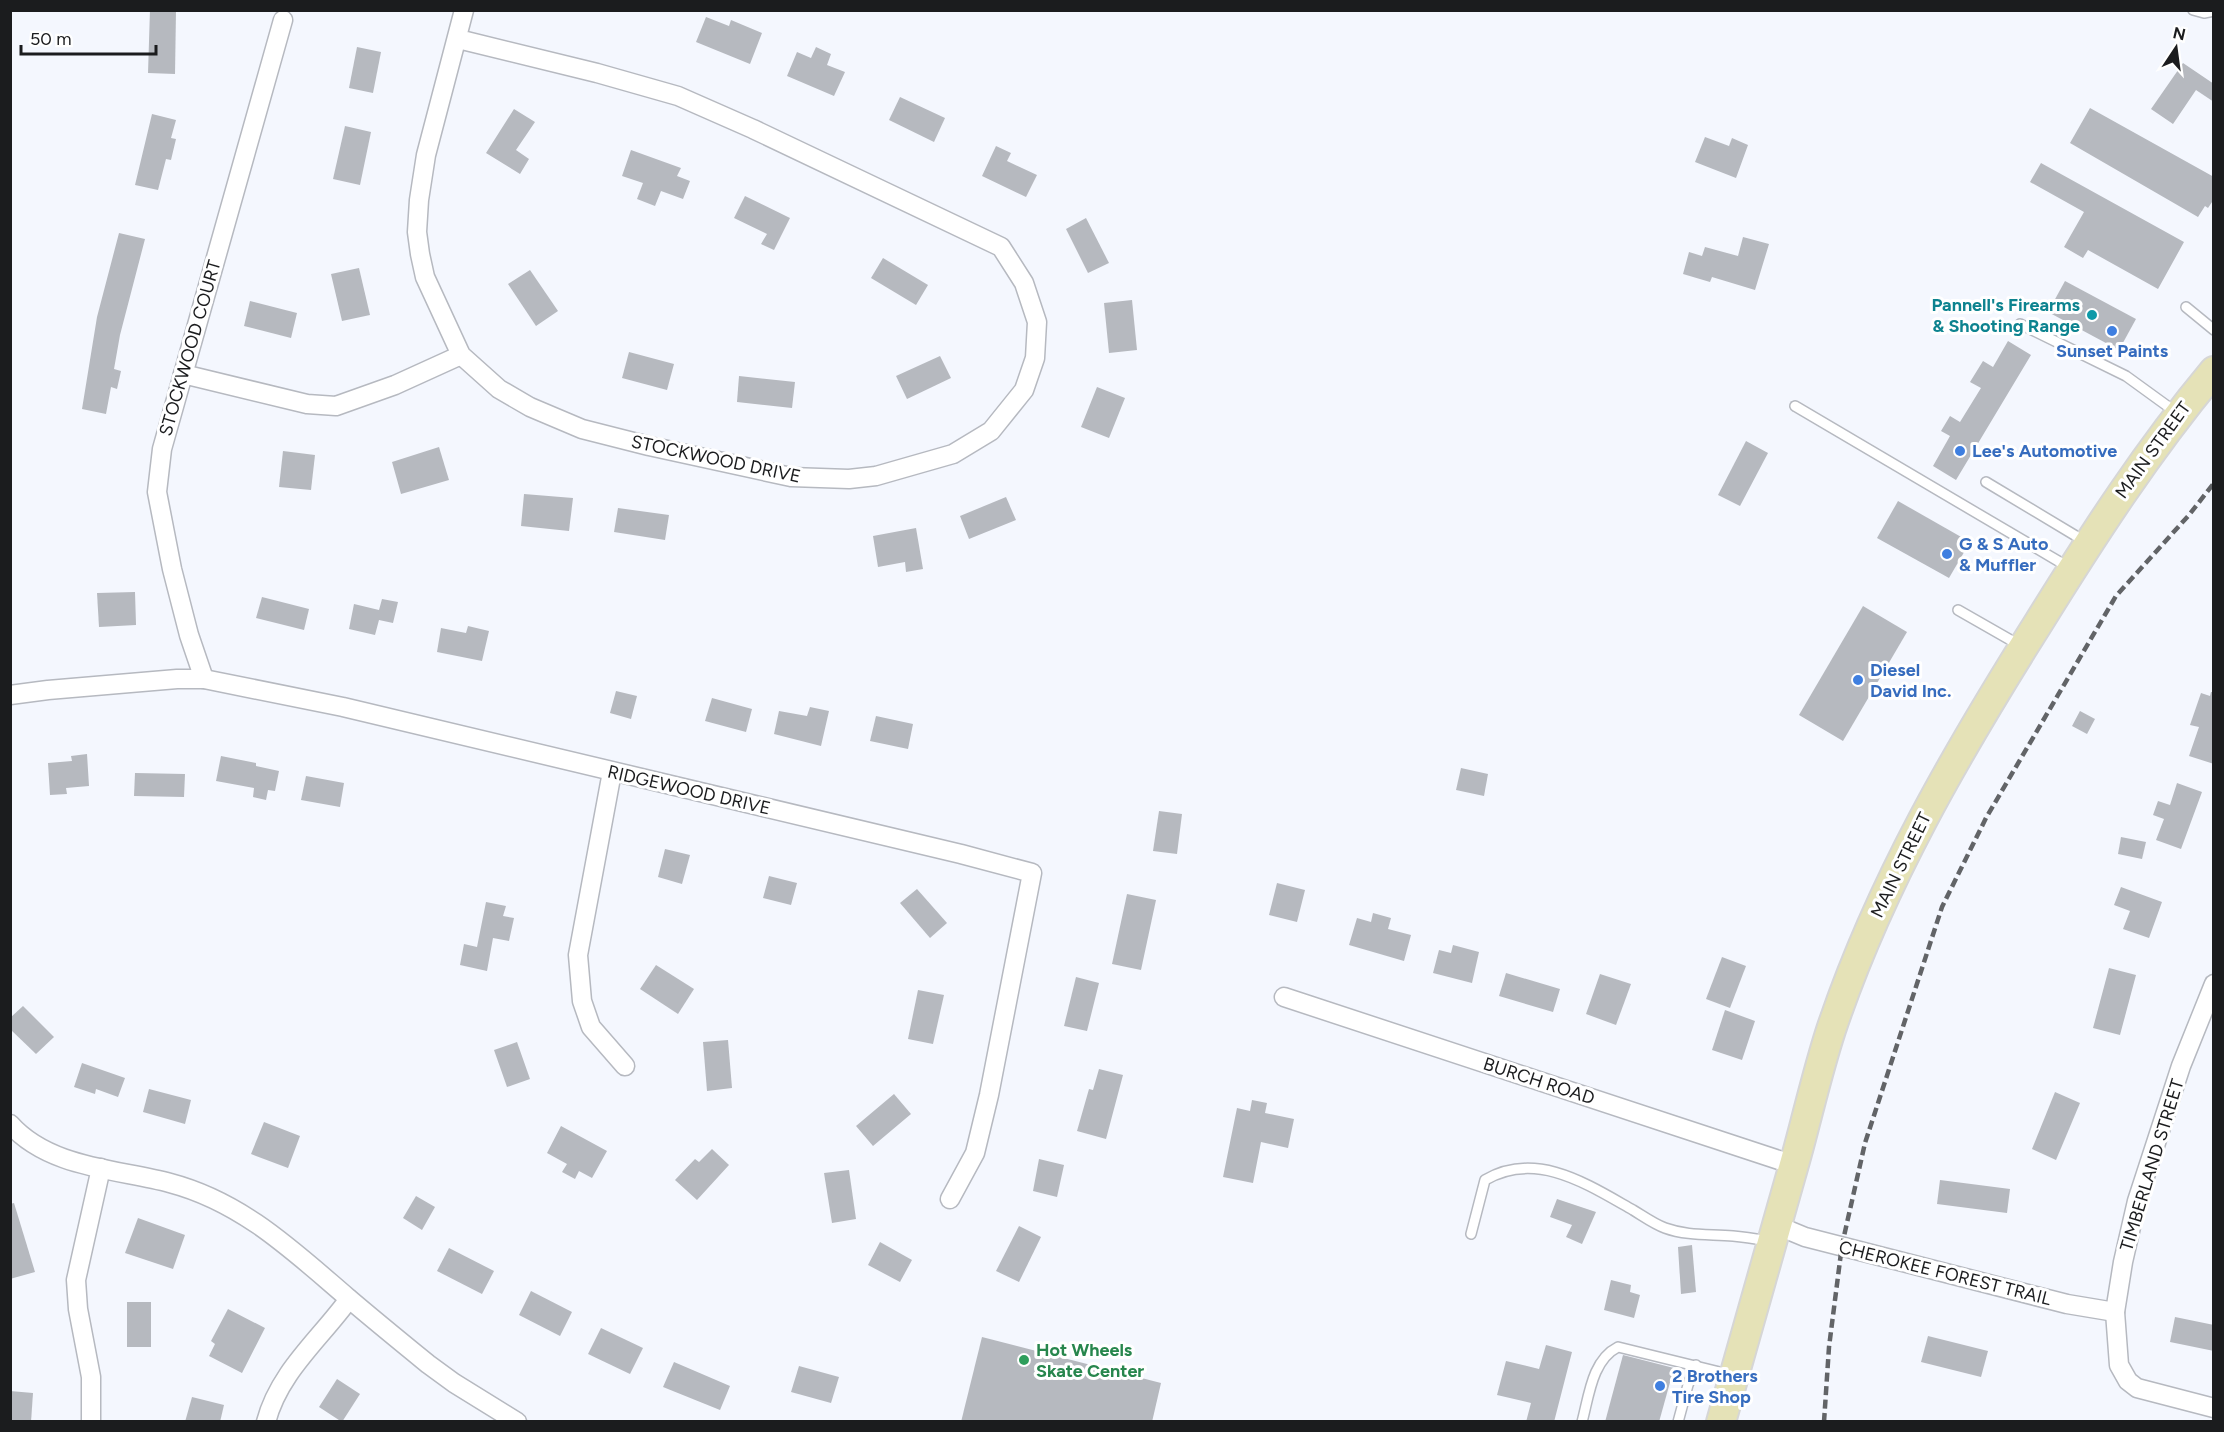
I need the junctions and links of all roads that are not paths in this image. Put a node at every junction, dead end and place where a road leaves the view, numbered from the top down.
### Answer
1 (464, 10) edge
2 (2193, 10) edge
3 (2214, 11) edge
4 (283, 20) dead end
5 (458, 39) junction
6 (2186, 307) dead end
7 (2020, 324) dead end
8 (2214, 330) edge
9 (461, 355) junction
10 (2214, 371) edge
11 (183, 374) junction
12 (1795, 406) dead end
13 (2179, 414) junction
14 (1986, 482) dead end
15 (2088, 544) junction
16 (2072, 569) junction
17 (1958, 610) dead end
18 (2023, 647) junction
19 (204, 680) junction
20 (10, 695) edge
21 (612, 772) junction
22 (2214, 984) edge
23 (1284, 997) dead end
24 (625, 1066) dead end
25 (10, 1124) edge
26 (1794, 1165) junction
27 (100, 1167) junction
28 (950, 1199) dead end
29 (1774, 1233) junction
30 (1471, 1234) dead end
31 (349, 1299) junction
32 (2115, 1312) junction
33 (1696, 1365) junction
34 (1734, 1375) junction
35 (2214, 1408) edge
36 (91, 1422) edge
37 (266, 1422) edge
38 (517, 1422) edge
39 (1582, 1422) edge
40 (1678, 1422) edge
41 (1721, 1422) edge

1 - 5 street, STOCKWOOD DRIVE
2 - 3 lane
4 - 11 street, STOCKWOOD COURT
5 - 9 street, STOCKWOOD DRIVE
5 - 9 street, STOCKWOOD DRIVE
6 - 8 lane
7 - 13 lane
9 - 11 street
10 - 13 main road, MAIN STREET
11 - 19 street, STOCKWOOD COURT
12 - 16 lane
13 - 15 main road, MAIN STREET
14 - 15 lane
15 - 16 main road, MAIN STREET
16 - 18 main road, MAIN STREET
17 - 18 lane
18 - 26 main road, MAIN STREET
19 - 20 street, RIDGEWOOD DRIVE
19 - 21 street, RIDGEWOOD DRIVE
21 - 24 street
21 - 28 street, RIDGEWOOD DRIVE
22 - 32 street, TIMBERLAND STREET
23 - 26 street, BURCH ROAD
25 - 27 street
26 - 29 main road, MAIN STREET
27 - 31 street
27 - 36 street
29 - 30 lane
29 - 32 street, CHEROKEE FOREST TRAIL
29 - 34 main road, MAIN STREET
31 - 37 street
31 - 38 street
32 - 35 street, TIMBERLAND STREET
33 - 34 lane
33 - 39 lane
33 - 40 lane
34 - 41 main road, MAIN STREET

